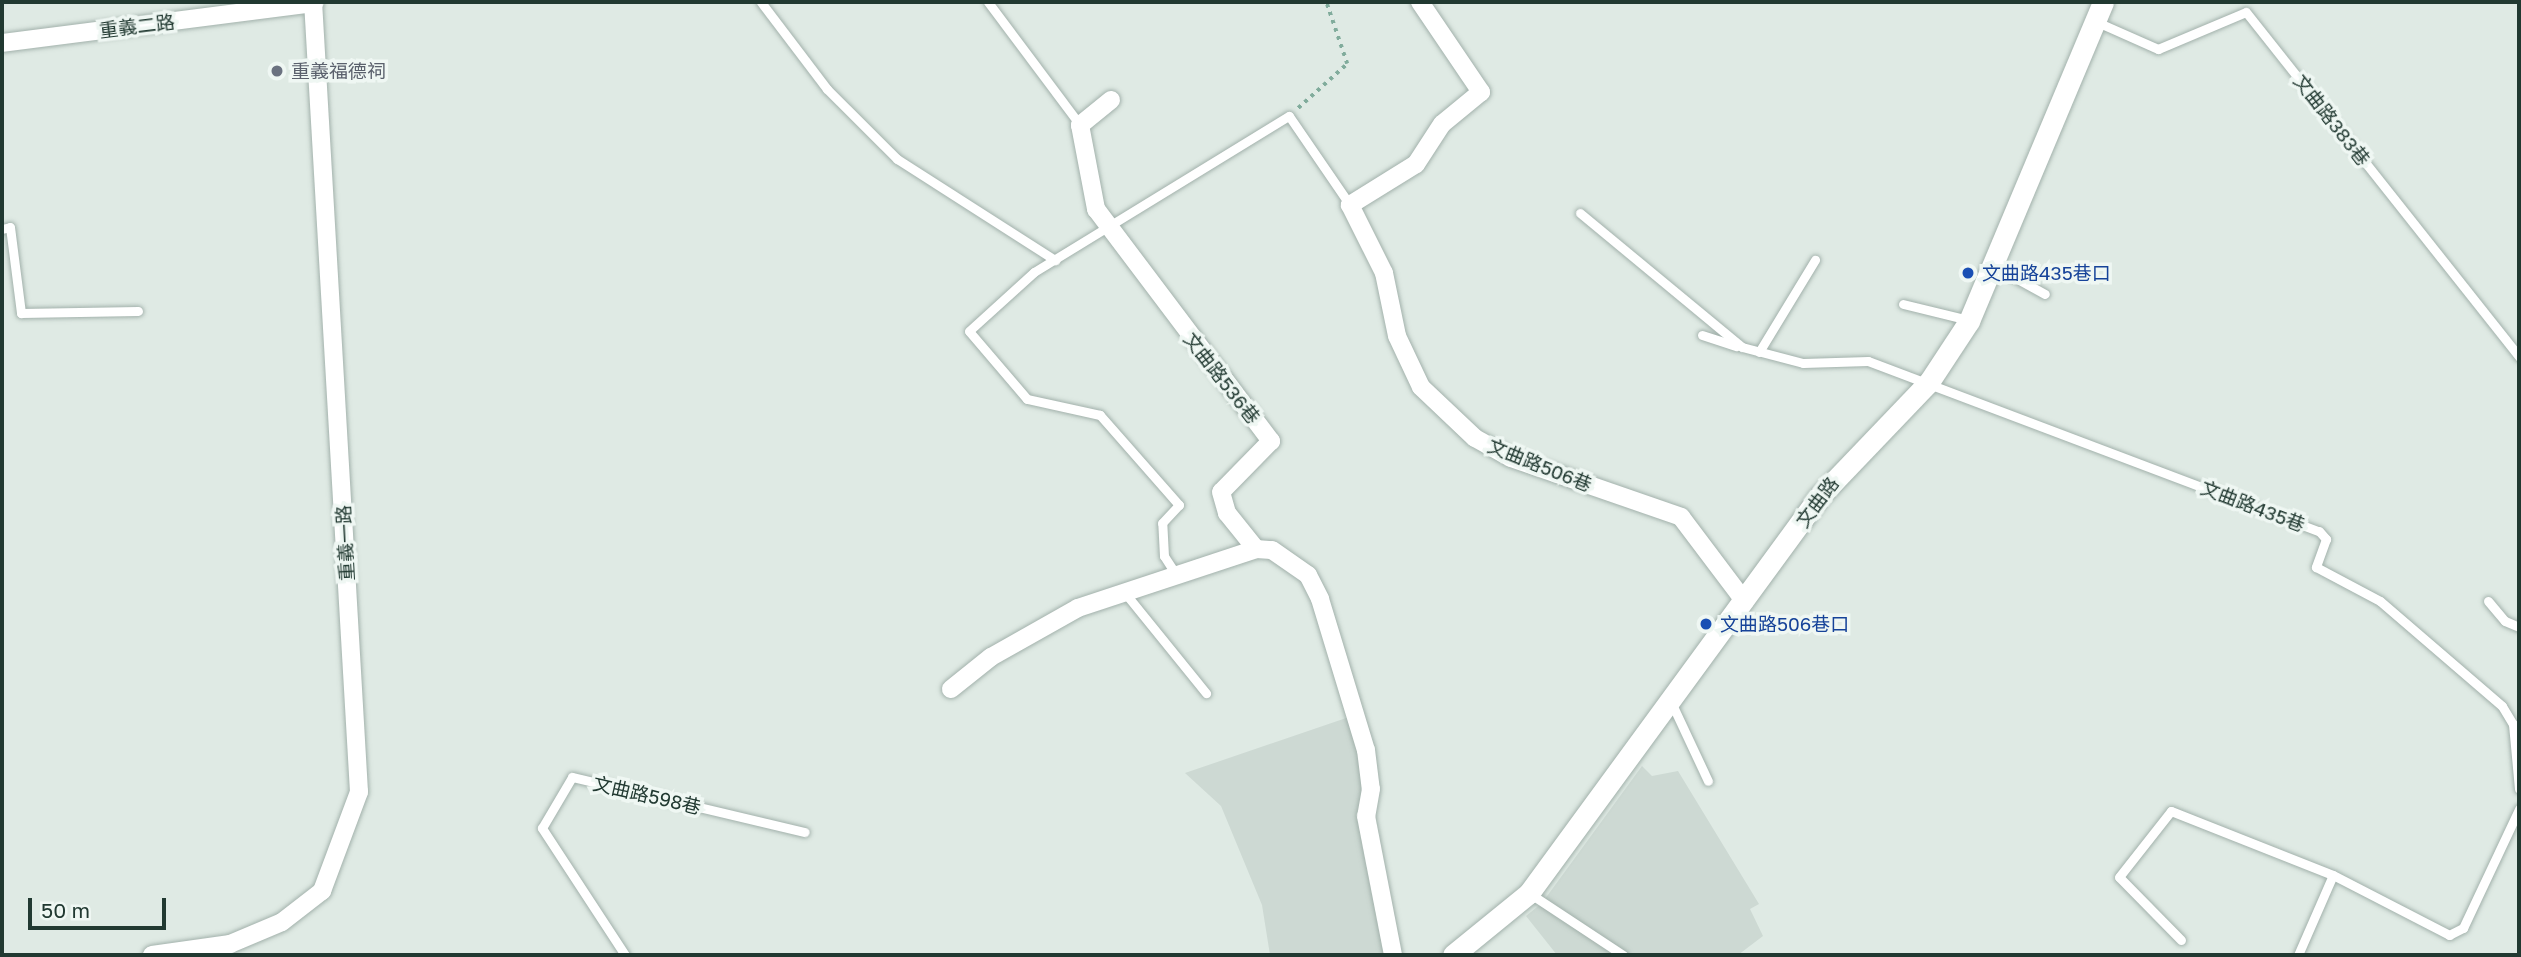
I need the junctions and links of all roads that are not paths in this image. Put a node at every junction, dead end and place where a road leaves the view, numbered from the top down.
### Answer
1 (314, 2) edge
2 (761, 2) edge
3 (988, 2) edge
4 (1420, 2) edge
5 (2100, 12) edge
6 (2, 43) edge
7 (1111, 100) dead end
8 (1080, 125) junction
9 (1350, 205) junction
10 (1580, 213) dead end
11 (2, 229) edge
12 (1108, 230) junction
13 (1055, 260) junction
14 (1815, 260) dead end
15 (1994, 266) junction
16 (2045, 294) dead end
17 (1903, 304) dead end
18 (138, 311) dead end
19 (1969, 321) junction
20 (1702, 335) dead end
21 (1742, 347) junction
22 (1759, 352) junction
23 (2519, 357) edge
24 (1928, 382) junction
25 (1256, 549) junction
26 (1177, 576) junction
27 (1125, 593) junction
28 (2488, 601) dead end
29 (1745, 603) junction
30 (2519, 626) edge
31 (951, 689) dead end
32 (1206, 692) dead end
33 (1671, 702) junction
34 (1708, 781) dead end
35 (2519, 789) edge
36 (2519, 809) edge
37 (805, 832) dead end
38 (2333, 875) junction
39 (1529, 893) junction
40 (2181, 940) dead end
41 (152, 955) edge
42 (625, 955) edge
43 (1394, 955) edge
44 (1453, 955) edge
45 (1623, 955) edge
46 (2298, 955) edge

1 - 6 street, 重義二路
1 - 41 street, 重義一路
2 - 13 lane
3 - 8 lane
4 - 9 street
5 - 15 street, 文曲路
5 - 23 lane, 文曲路383巷
7 - 8 street
8 - 12 street, 文曲路536巷
9 - 12 lane, 文曲路506巷
9 - 29 street, 文曲路506巷
10 - 21 lane
11 - 18 lane
12 - 13 lane
12 - 25 street, 文曲路536巷
13 - 26 lane
14 - 22 lane
15 - 16 lane
15 - 19 street, 文曲路
17 - 19 lane
19 - 24 street, 文曲路
20 - 21 lane
21 - 22 lane
22 - 24 lane
24 - 29 street, 文曲路
24 - 35 lane, 文曲路435巷
25 - 26 street
25 - 43 street
26 - 27 street
27 - 31 street
27 - 32 lane
28 - 30 lane
29 - 33 street, 文曲路
33 - 34 lane
33 - 39 street, 文曲路
36 - 38 lane
37 - 42 lane, 文曲路598巷
38 - 40 lane
38 - 46 lane
39 - 44 street, 文曲路
39 - 45 lane

